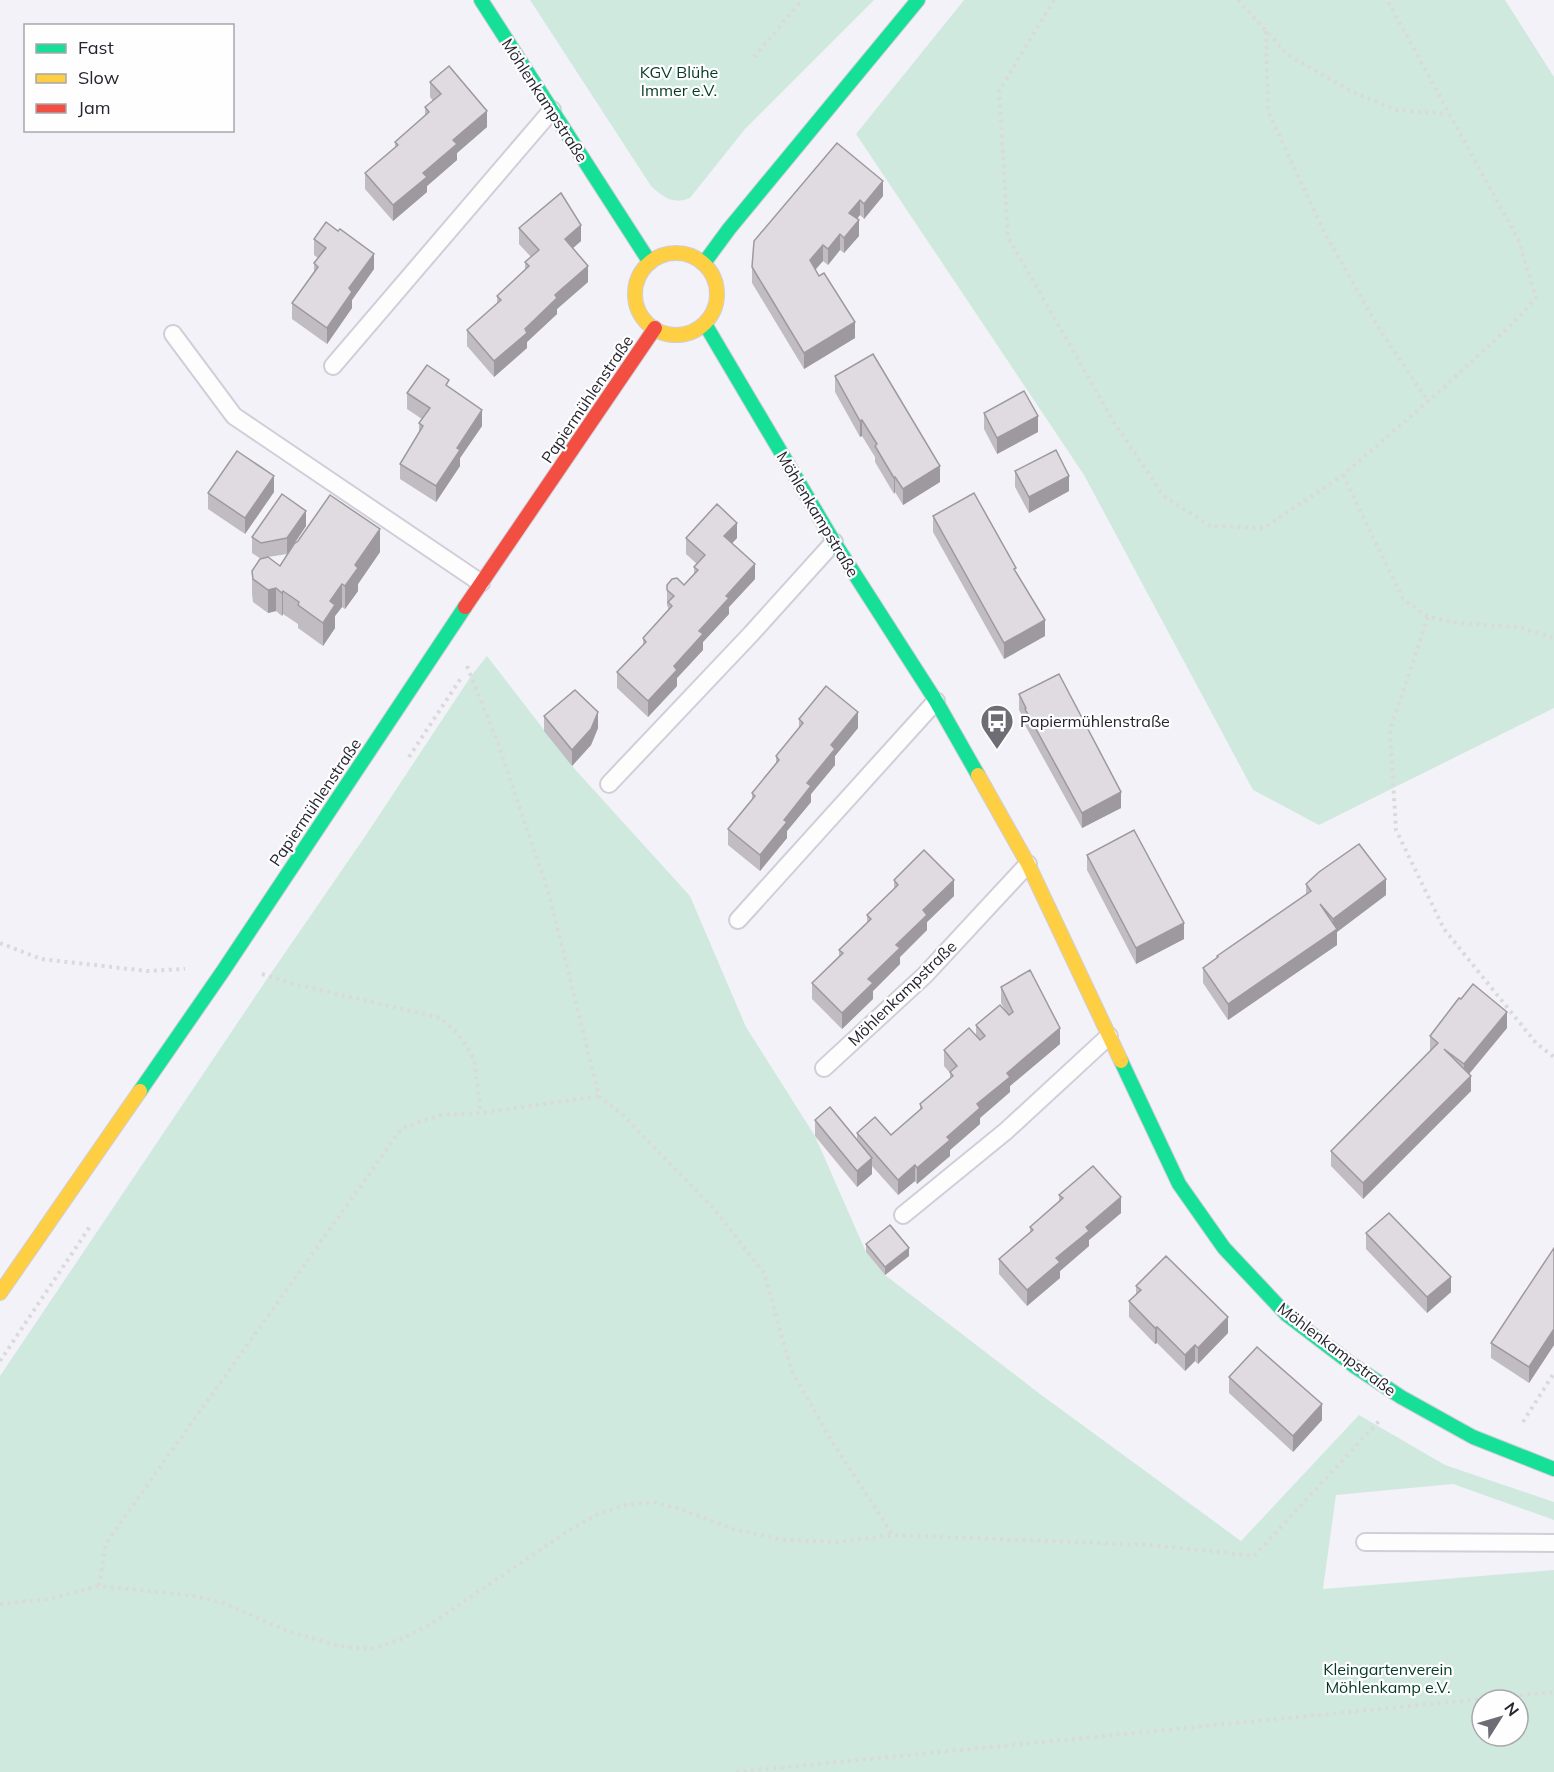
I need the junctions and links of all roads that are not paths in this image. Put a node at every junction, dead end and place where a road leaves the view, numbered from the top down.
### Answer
1 (481, 0) edge
2 (918, 0) edge
3 (552, 110) junction
4 (649, 261) junction
5 (704, 263) junction
6 (705, 324) junction
7 (655, 328) junction
8 (173, 334) dead end
9 (333, 366) dead end
10 (834, 542) junction
11 (481, 583) junction
12 (936, 701) junction
13 (609, 784) dead end
14 (1028, 864) junction
15 (738, 920) dead end
16 (1109, 1036) junction
17 (824, 1068) dead end
18 (903, 1215) dead end
19 (0, 1293) edge
20 (1554, 1469) edge
21 (1365, 1542) dead end
22 (1554, 1543) edge

1 - 3 street, Möhlenkampstraße
2 - 5 street
3 - 4 street, Möhlenkampstraße
3 - 9 lane
4 - 5 street
4 - 7 street
5 - 6 street
6 - 7 street
6 - 10 street, Möhlenkampstraße
7 - 11 street, Papiermühlenstraße
8 - 11 lane
10 - 12 street, Möhlenkampstraße
10 - 13 lane
11 - 19 street, Papiermühlenstraße
12 - 14 street, Möhlenkampstraße
12 - 15 lane
14 - 16 street, Möhlenkampstraße
14 - 17 lane, Möhlenkampstraße
16 - 18 lane
16 - 20 street, Möhlenkampstraße
21 - 22 lane

